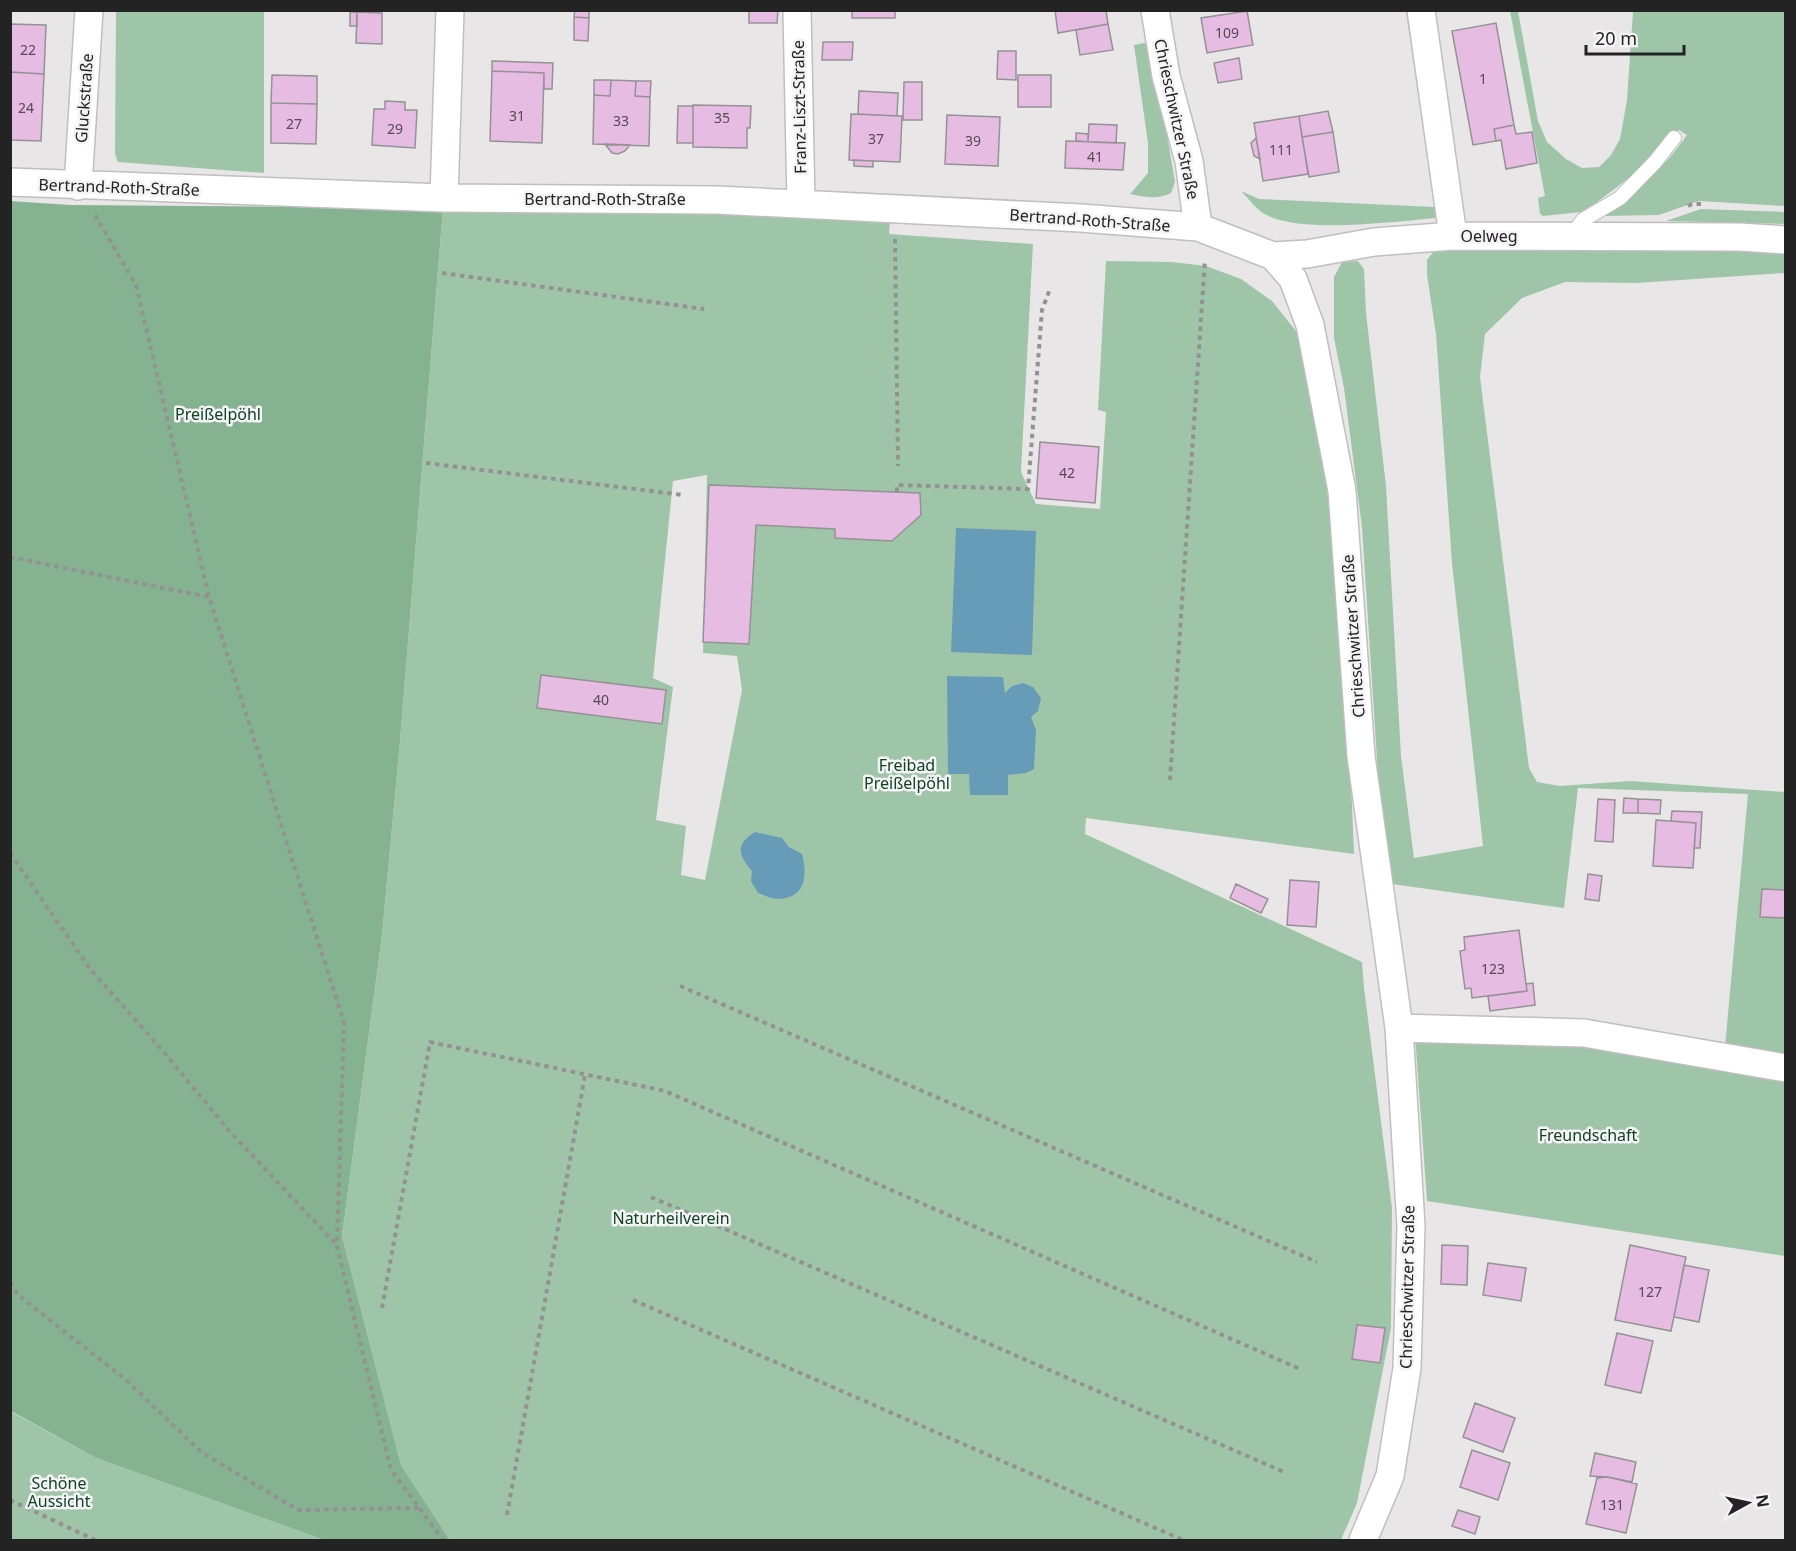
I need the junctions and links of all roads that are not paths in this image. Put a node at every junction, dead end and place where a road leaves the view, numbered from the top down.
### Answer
1 (89, 10) edge
2 (450, 10) edge
3 (797, 10) edge
4 (1155, 10) edge
5 (1421, 10) edge
6 (1674, 138) dead end
7 (10, 182) edge
8 (78, 186) junction
9 (444, 198) junction
10 (801, 203) junction
11 (1198, 227) junction
12 (1453, 236) junction
13 (1571, 236) junction
14 (1785, 240) edge
15 (1273, 256) junction
16 (1399, 1028) junction
17 (1785, 1068) edge
18 (1363, 1540) edge

1 - 8 street, Gluckstraße
2 - 9 street
3 - 10 street, Franz-Liszt-Straße
4 - 11 street, Chrieschwitzer Straße
5 - 12 street
6 - 13 lane
7 - 8 street, Bertrand-Roth-Straße
8 - 9 street, Bertrand-Roth-Straße
9 - 10 street, Bertrand-Roth-Straße
10 - 11 street, Bertrand-Roth-Straße
11 - 15 street, Oelweg
12 - 13 street, Oelweg
12 - 15 street, Oelweg
13 - 14 street, Oelweg
15 - 16 street, Chrieschwitzer Straße
16 - 17 street
16 - 18 street, Chrieschwitzer Straße

